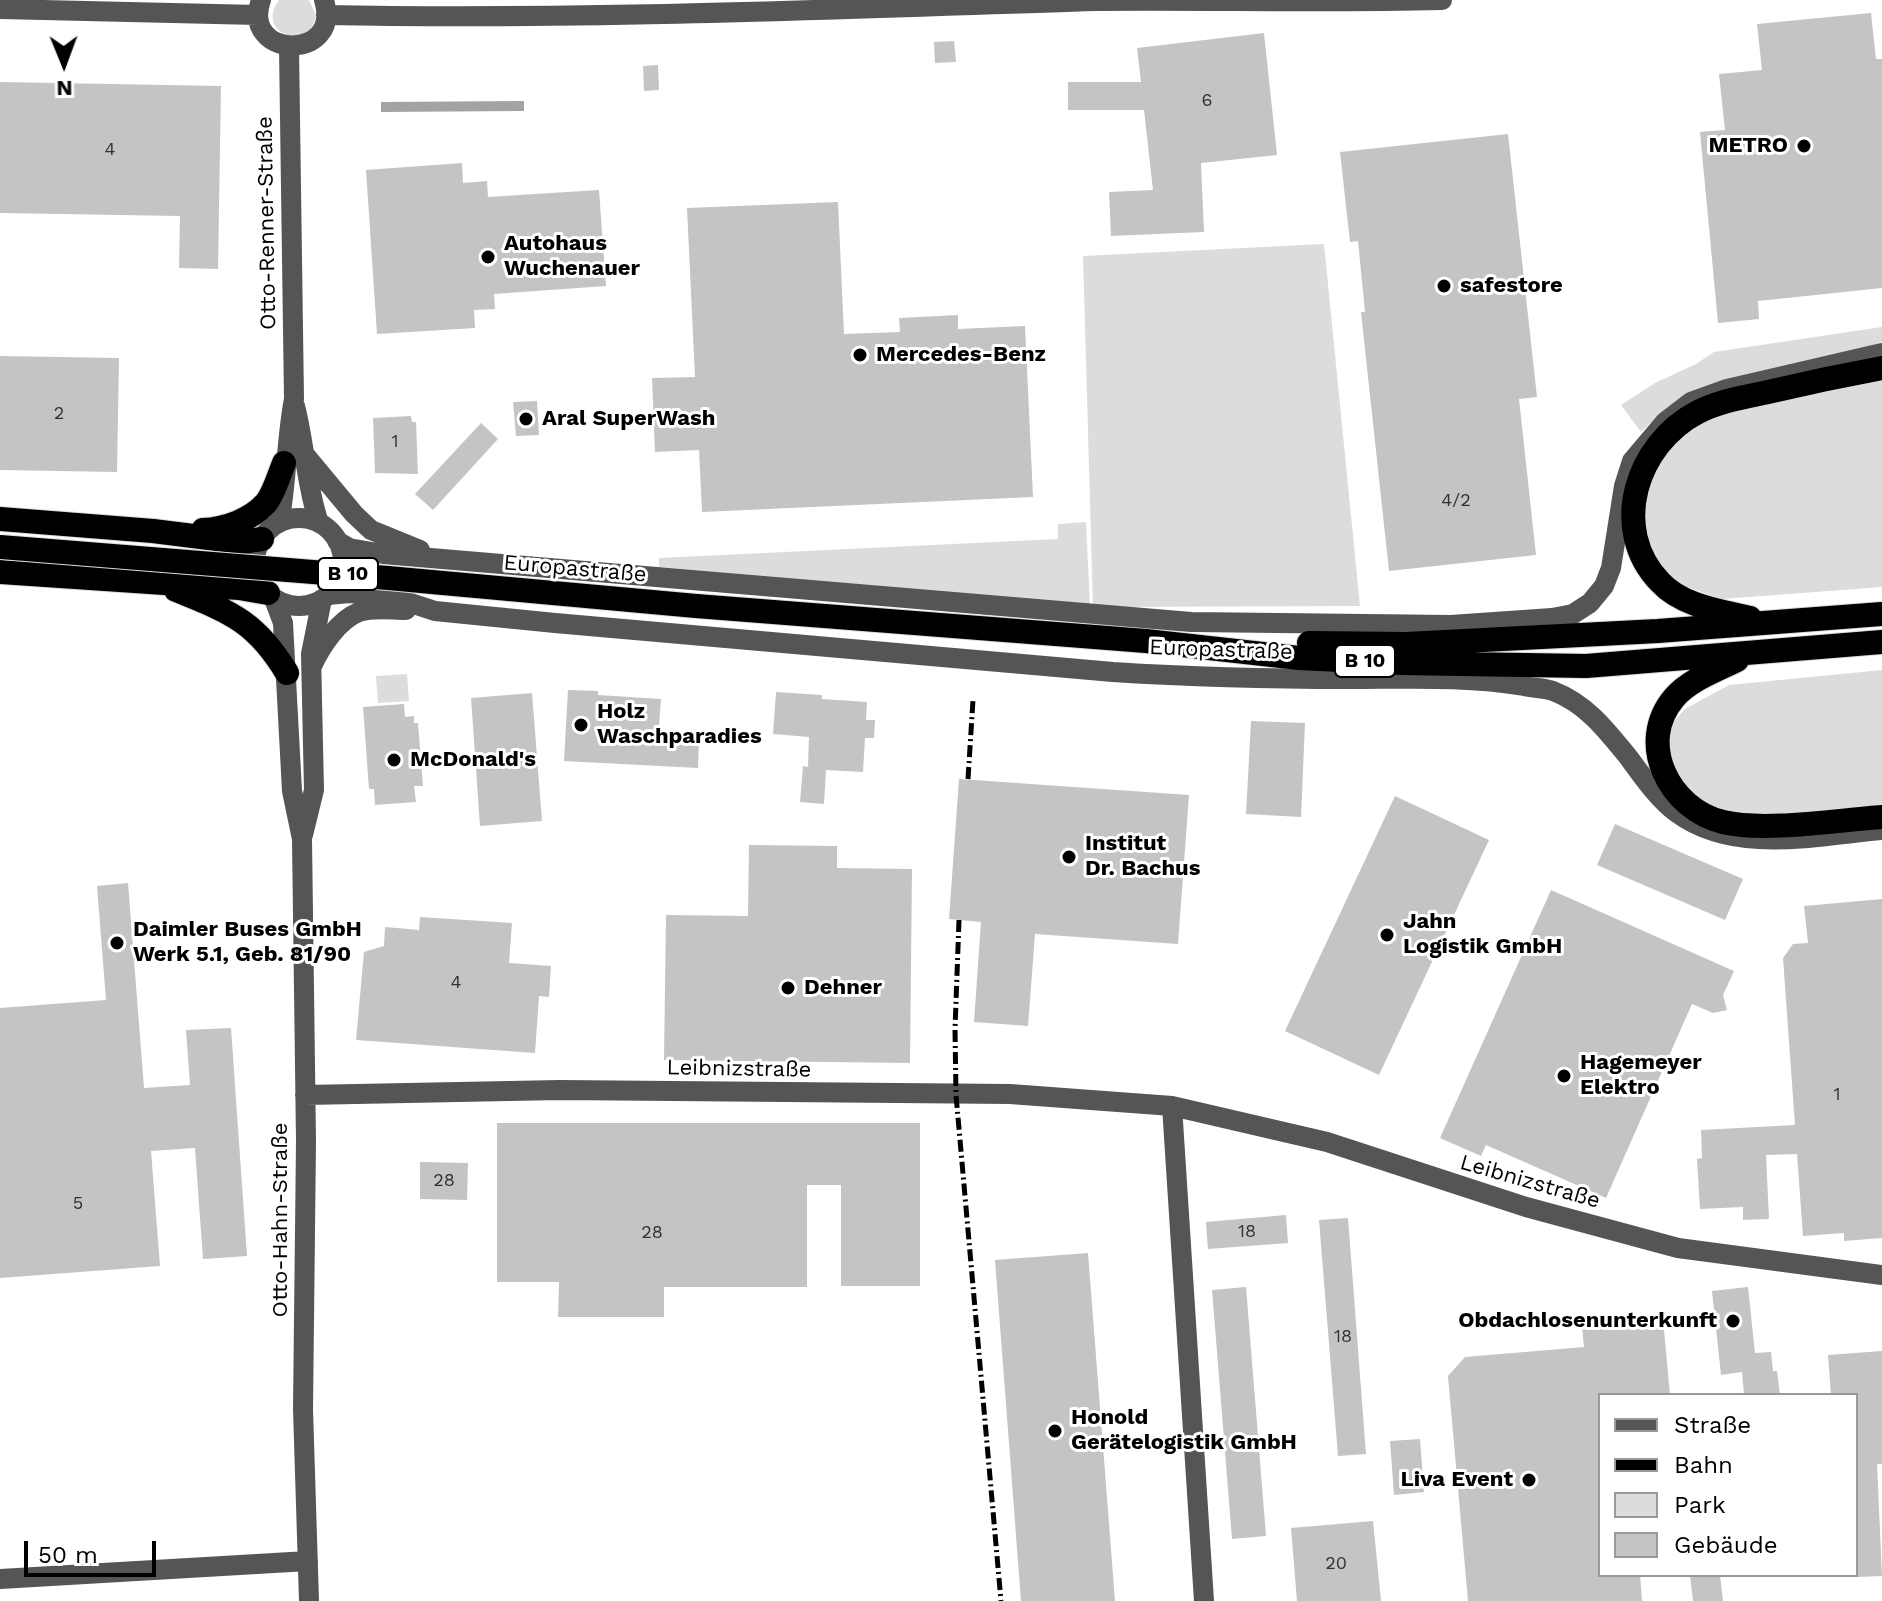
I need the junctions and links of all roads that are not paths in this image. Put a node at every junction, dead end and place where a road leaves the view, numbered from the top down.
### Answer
1 (1419, 0) edge
2 (1442, 0) edge
3 (1095, 1) edge
4 (260, 7) edge
5 (325, 8) edge
6 (0, 9) edge
7 (289, 47) junction
8 (1882, 353) edge
9 (1882, 368) edge
10 (295, 459) junction
11 (0, 519) edge
12 (319, 523) junction
13 (153, 531) junction
14 (270, 531) junction
15 (337, 541) junction
16 (0, 547) edge
17 (439, 557) junction
18 (0, 572) edge
19 (159, 583) junction
20 (271, 596) junction
21 (325, 597) junction
22 (435, 611) junction
23 (1882, 614) edge
24 (1772, 623) junction
25 (1451, 625) junction
26 (1611, 632) junction
27 (1146, 641) junction
28 (1882, 642) edge
29 (1748, 654) junction
30 (1586, 666) junction
31 (299, 671) junction
32 (1445, 678) junction
33 (1882, 817) edge
34 (1882, 830) edge
35 (305, 1095) junction
36 (1172, 1106) junction
37 (1882, 1275) edge
38 (308, 1561) junction
39 (0, 1579) edge
40 (309, 1601) edge
41 (1204, 1601) edge

1 - 2 street
1 - 3 street
3 - 5 street
4 - 6 street
4 - 7 street
5 - 7 street
7 - 10 street, Otto-Renner-Straße
8 - 25 street, Europastraße
9 - 24 highway
10 - 12 street, Otto-Renner-Straße
10 - 13 highway
10 - 14 street, Otto-Renner-Straße
10 - 17 street
11 - 13 highway
12 - 14 street
12 - 15 street
13 - 14 highway
14 - 20 street
15 - 17 street, Europastraße
15 - 21 street
16 - 27 highway, Europastraße / B 10, bridge
17 - 25 street, Europastraße
18 - 19 highway
19 - 20 highway
19 - 31 highway
20 - 21 street
20 - 31 street, Otto-Hahn-Straße
21 - 22 street, Europastraße / B 10
21 - 31 street, Otto-Hahn-Straße
22 - 31 street
22 - 32 street, Europastraße / B 10
23 - 24 highway, Europastraße / B 10
24 - 26 highway, Europastraße / B 10
25 - 26 highway
26 - 27 highway, Europastraße / B 10
27 - 30 highway, Europastraße / B 10
28 - 29 highway, Europastraße / B 10
29 - 30 highway, Europastraße / B 10
29 - 33 highway
30 - 32 highway, B 10
31 - 35 street, Otto-Hahn-Straße
32 - 34 street, Europastraße
35 - 36 street, Leibnizstraße
35 - 38 street, Otto-Hahn-Straße
36 - 37 street, Leibnizstraße
36 - 41 street
38 - 39 street
38 - 40 street, Otto-Hahn-Straße

